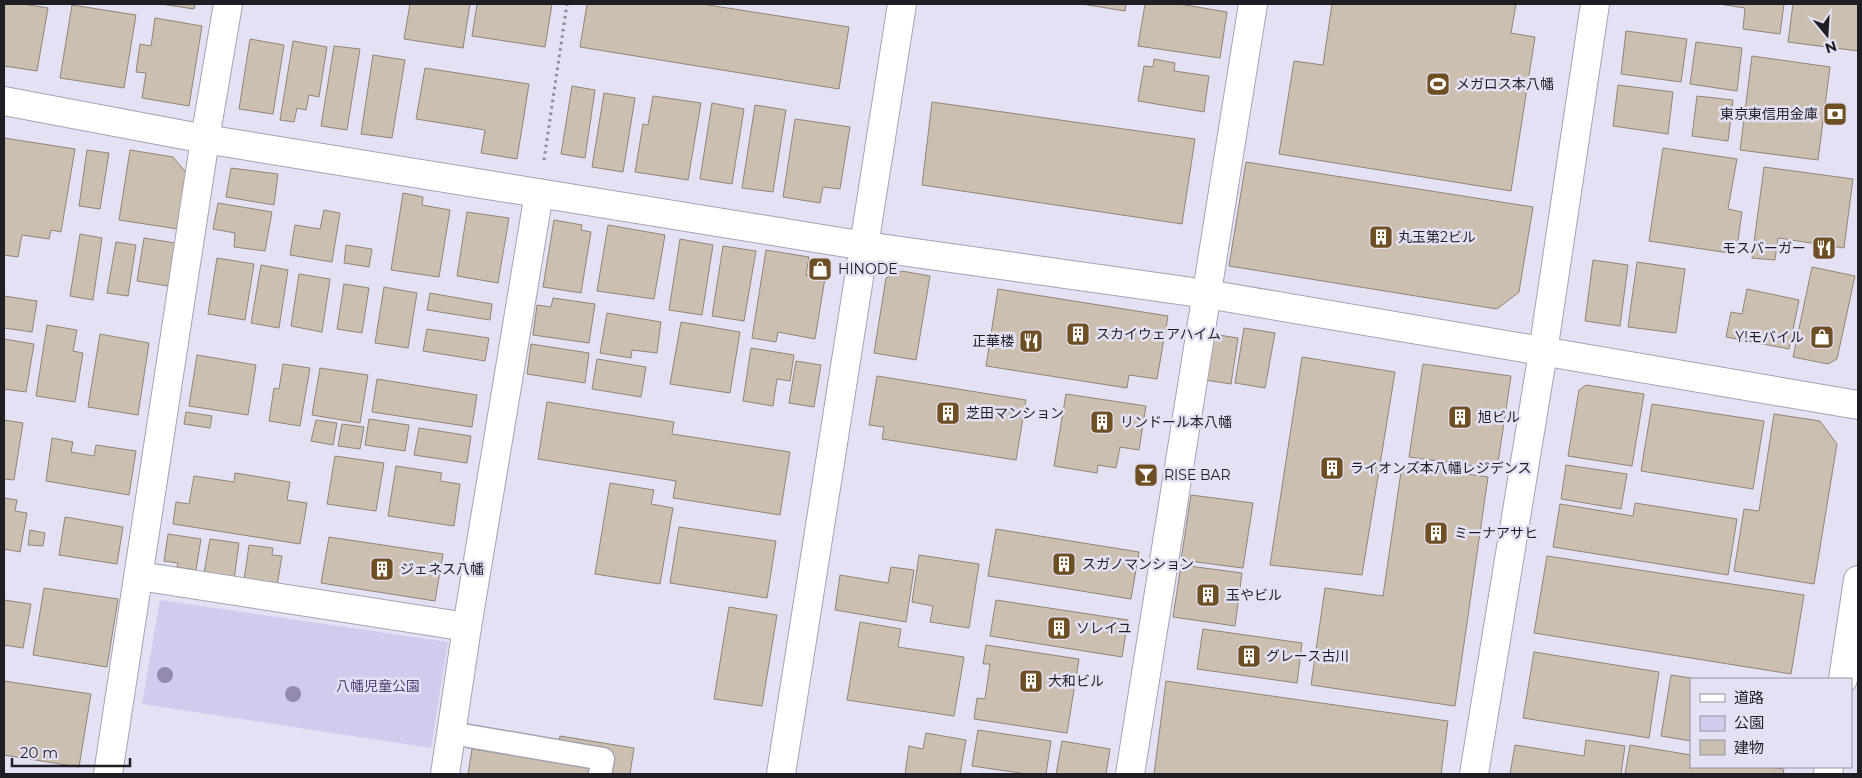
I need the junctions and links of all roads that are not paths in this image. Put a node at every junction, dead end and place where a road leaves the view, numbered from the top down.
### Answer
1 (228, 4) edge
2 (902, 4) edge
3 (1253, 4) edge
4 (1595, 4) edge
5 (4, 101) edge
6 (205, 139) junction
7 (539, 193) junction
8 (865, 246) junction
9 (1207, 294) junction
10 (1543, 352) junction
11 (1858, 405) edge
12 (139, 576) junction
13 (1858, 580) edge
14 (467, 627) junction
15 (1843, 678) edge
16 (451, 733) junction
17 (108, 774) edge
18 (445, 774) edge
19 (600, 774) edge
20 (781, 774) edge
21 (1130, 774) edge
22 (1474, 774) edge

1 - 6 street
2 - 8 street
3 - 9 street
4 - 10 street
5 - 6 street
6 - 7 street
6 - 12 street
7 - 8 street
7 - 14 street
8 - 9 street
8 - 20 street
9 - 10 street
9 - 21 street
10 - 11 street
10 - 22 street
12 - 14 street
12 - 17 street
13 - 15 street
14 - 16 street
16 - 18 street
16 - 19 lane

